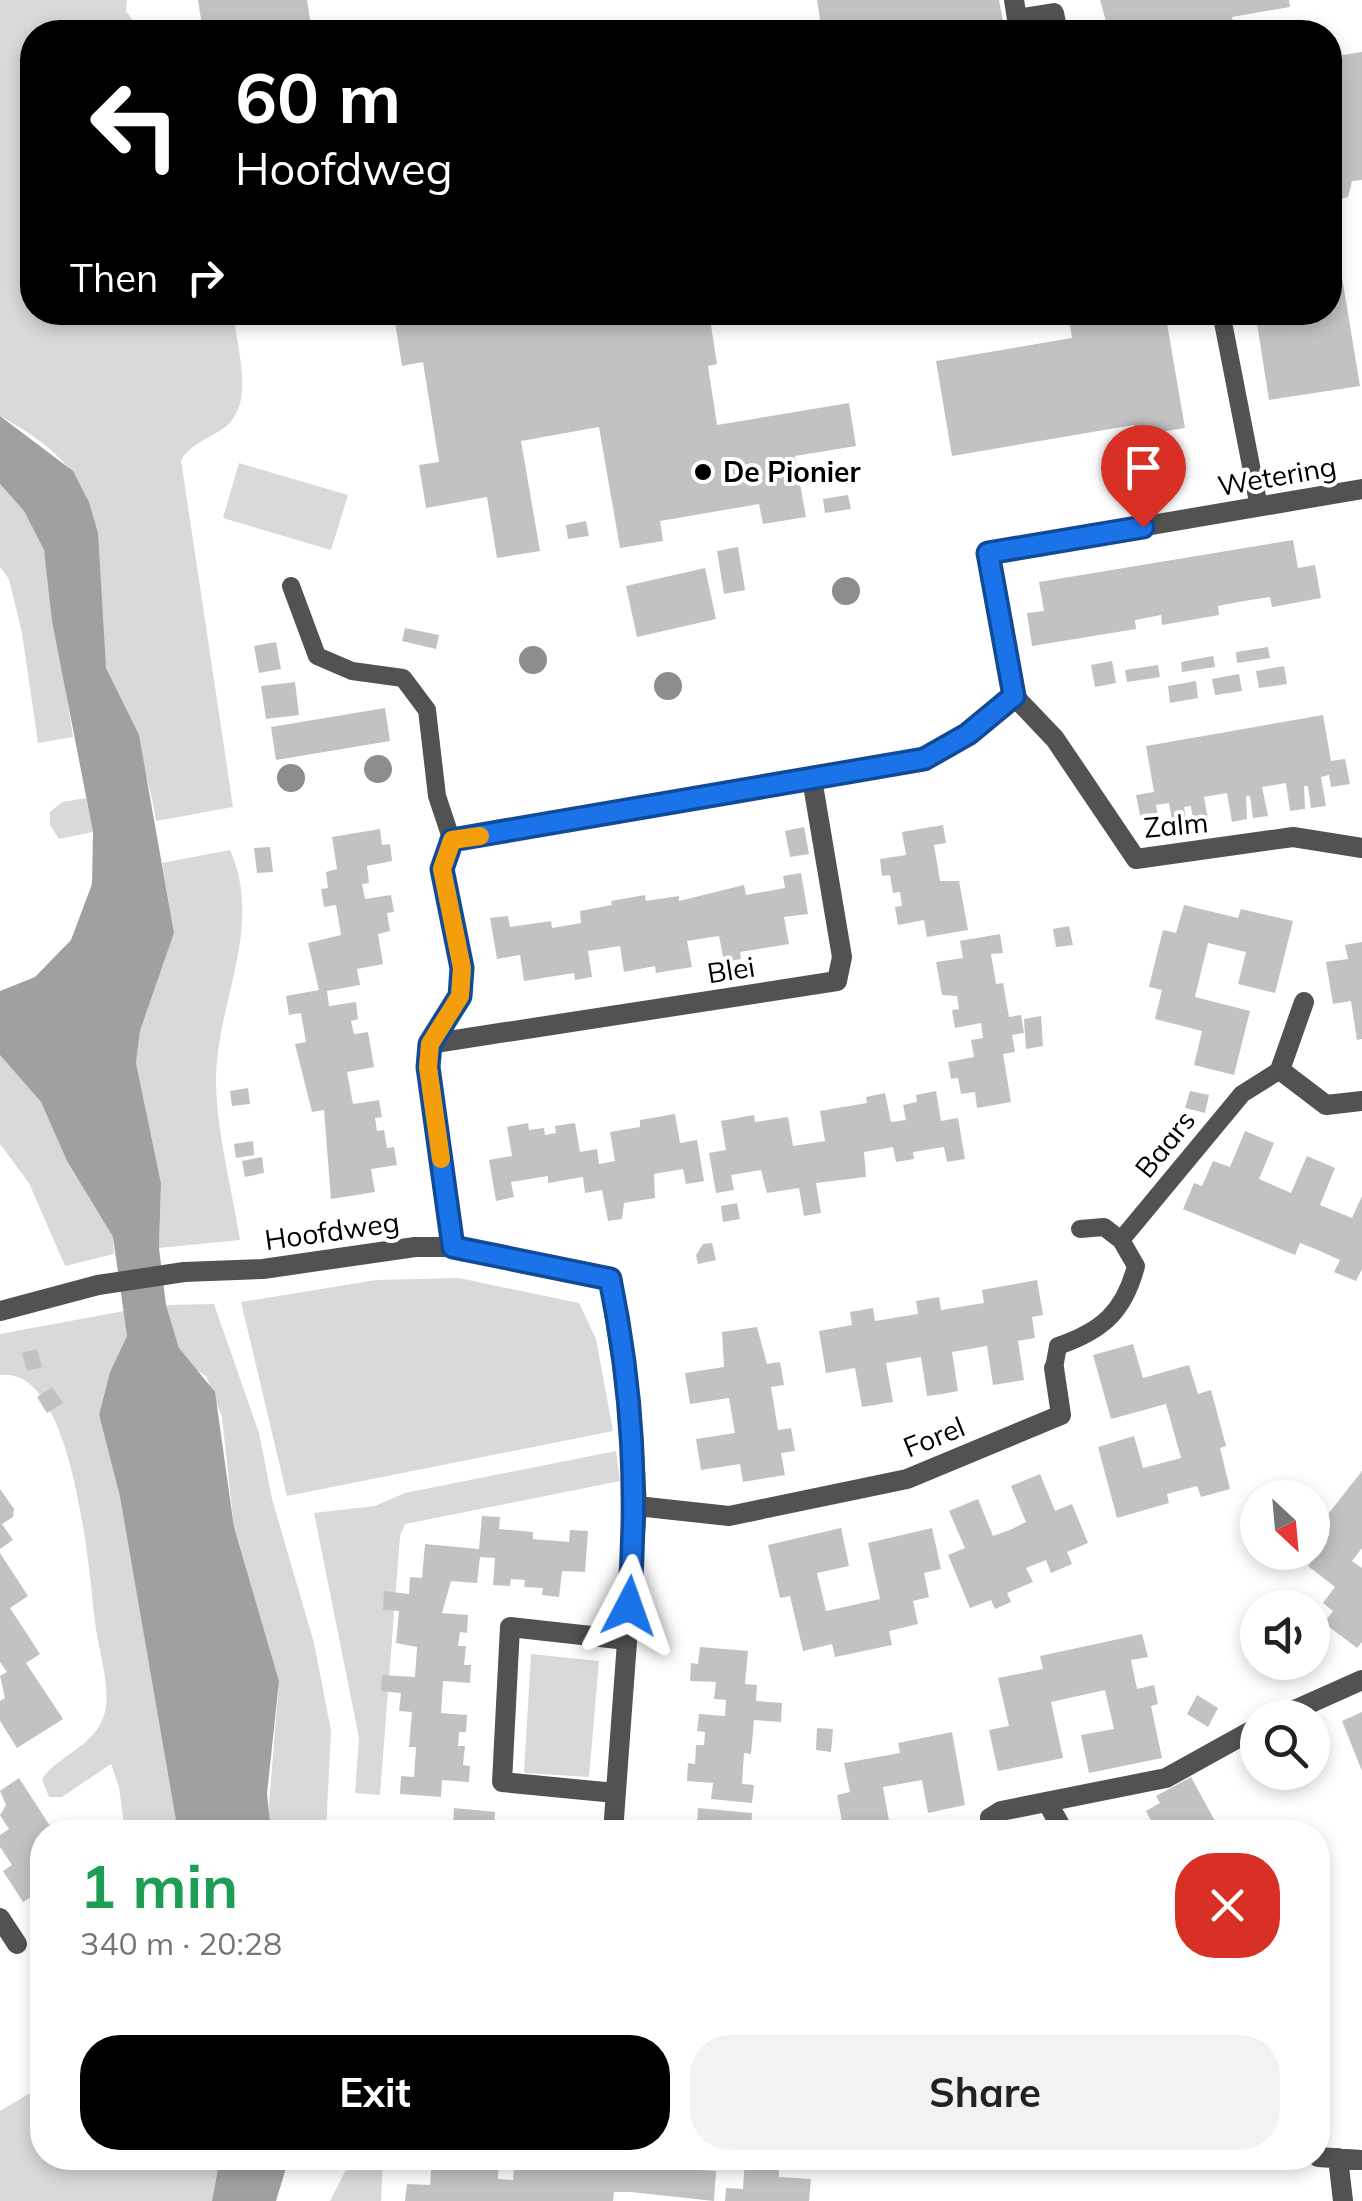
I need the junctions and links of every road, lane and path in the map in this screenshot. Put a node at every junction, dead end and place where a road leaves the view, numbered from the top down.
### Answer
1 (1017, 20) edge
2 (1055, 20) edge
3 (1223, 325) edge
4 (1362, 490) edge
5 (1258, 507) junction
6 (291, 586) dead end
7 (1014, 696) junction
8 (812, 779) junction
9 (452, 840) junction
10 (1362, 848) edge
11 (1304, 1002) dead end
12 (430, 1044) junction
13 (1280, 1070) junction
14 (1362, 1101) edge
15 (1080, 1229) dead end
16 (1121, 1240) junction
17 (453, 1247) junction
18 (0, 1311) edge
19 (1054, 1368) joint
20 (636, 1506) junction
21 (626, 1640) junction
22 (1362, 1680) edge
23 (1317, 1700) edge
24 (1240, 1737) edge
25 (615, 1792) junction
26 (1047, 1802) junction
27 (614, 1820) edge
28 (990, 1820) edge
29 (1057, 1820) edge
30 (0, 1918) edge
31 (17, 1944) dead end
32 (1330, 2158) edge
33 (1362, 2160) edge
34 (1330, 2164) edge
35 (1343, 2201) edge

1 - 2 street
3 - 5 lane
4 - 5 street, Wetering
5 - 7 street, Wetering
6 - 9 lane
7 - 8 street
7 - 10 street, Zalm
8 - 9 street
8 - 12 street, Blei
9 - 12 street
11 - 13 street
12 - 17 street
13 - 14 street
13 - 16 lane, Baars
15 - 16 lane
16 - 19 lane, Forel
17 - 18 street, Hoofdweg
17 - 20 street, Hoofdweg
19 - 20 street, Forel
20 - 21 street, Hoofdweg
21 - 25 street, Hoofdweg
21 - 25 street
22 - 23 street
24 - 26 street
25 - 27 street, Hoofdweg
26 - 28 street
26 - 29 street
30 - 31 street
32 - 33 street
34 - 35 street

